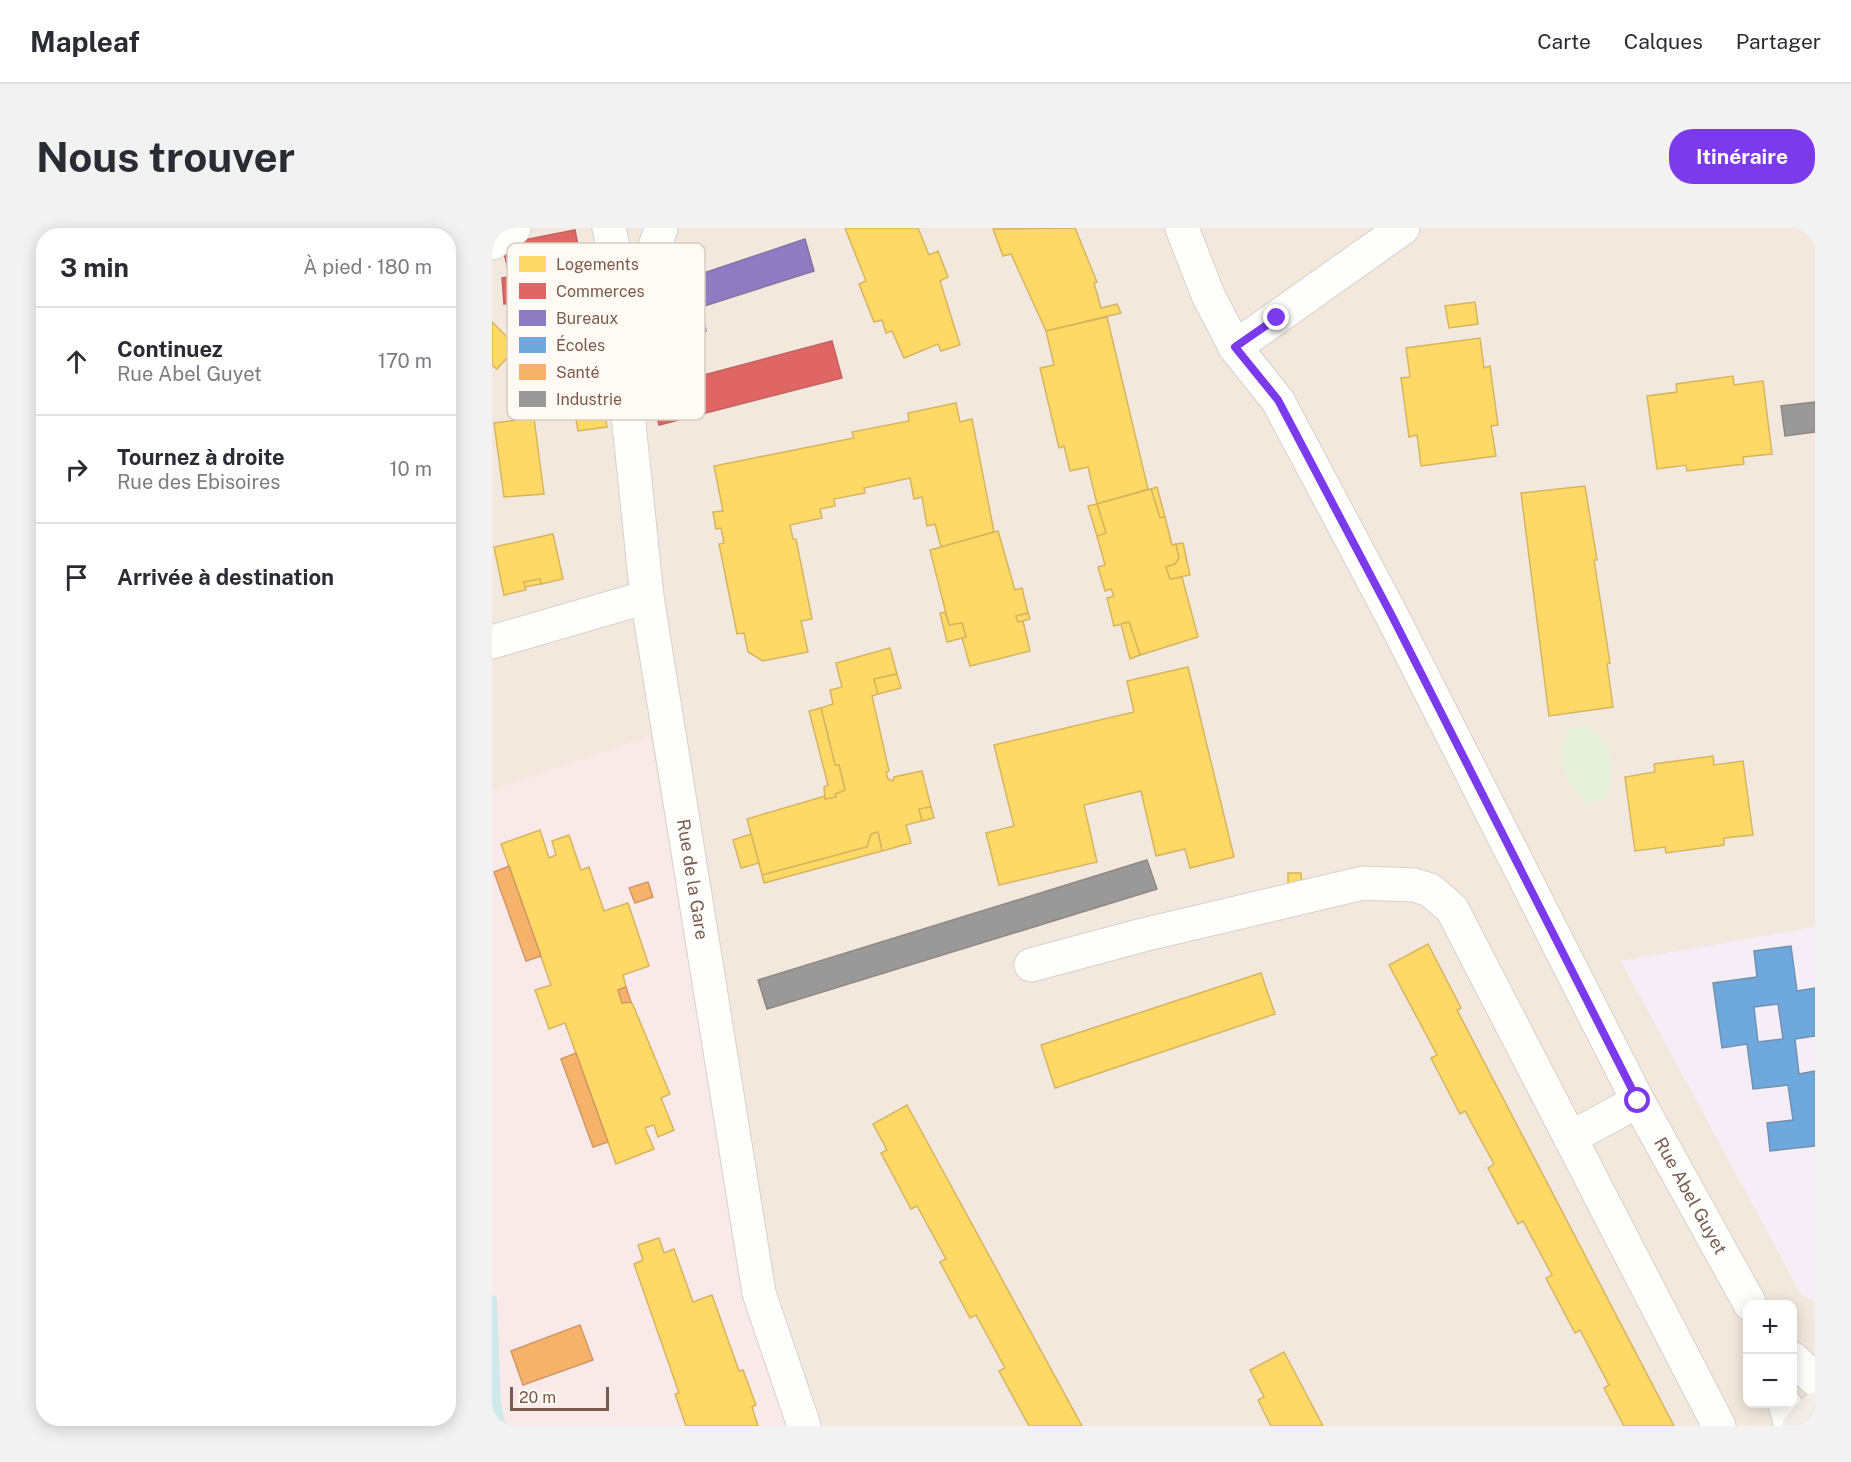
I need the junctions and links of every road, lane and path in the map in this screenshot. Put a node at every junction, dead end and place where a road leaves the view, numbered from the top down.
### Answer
1 (514, 228) edge
2 (1182, 228) edge
3 (1403, 228) edge
4 (660, 231) edge
5 (611, 235) edge
6 (492, 243) edge
7 (1235, 347) junction
8 (629, 420) edge
9 (647, 597) junction
10 (492, 642) edge
11 (1031, 964) dead end
12 (1638, 1101) junction
13 (1570, 1138) junction
14 (1747, 1300) edge
15 (1797, 1363) edge
16 (1815, 1379) edge
17 (1786, 1408) edge
18 (1815, 1409) edge
19 (804, 1426) edge
20 (1719, 1426) edge
21 (1791, 1426) edge
22 (1799, 1426) edge

1 - 6 street
2 - 7 street, Rue Abel Guyet
3 - 7 street
4 - 5 street, Rue de la Gare
7 - 12 street, Rue Abel Guyet
8 - 9 street, Rue de la Gare
9 - 10 street
9 - 19 street, Rue de la Gare
11 - 13 street
12 - 13 street
12 - 14 street, Rue Abel Guyet
13 - 20 street
15 - 16 street
17 - 21 street
18 - 22 main road

